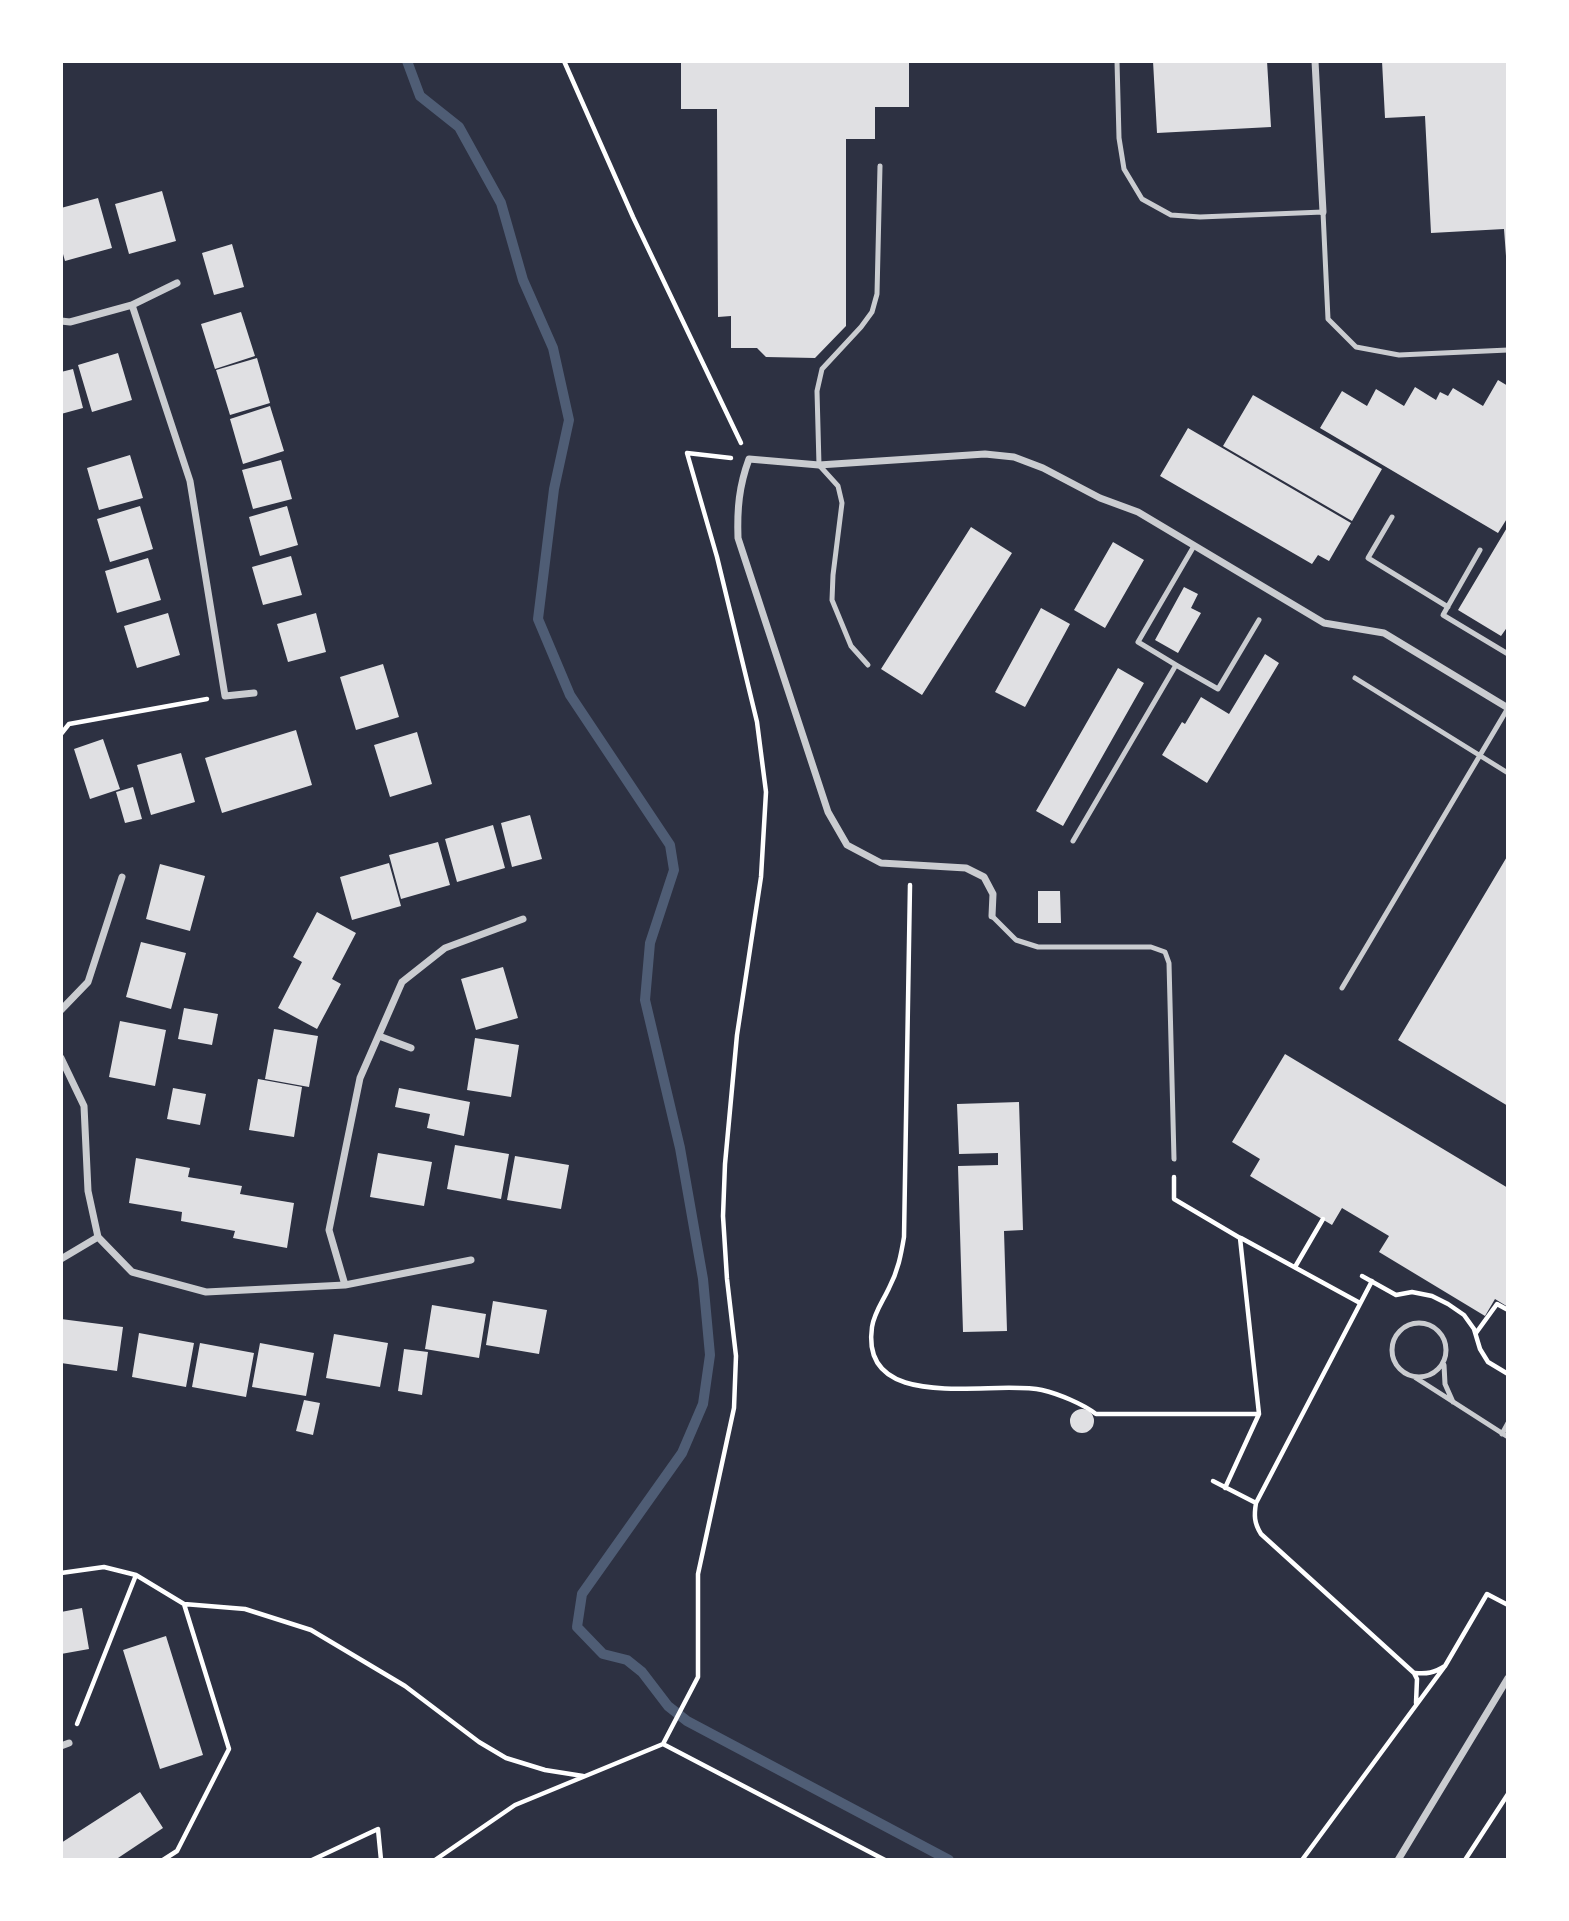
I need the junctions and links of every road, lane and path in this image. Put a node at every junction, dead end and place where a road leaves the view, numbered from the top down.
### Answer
1 (564, 61) edge
2 (1117, 61) edge
3 (1315, 61) edge
4 (880, 166) dead end
5 (1323, 212) junction
6 (177, 283) dead end
7 (132, 305) junction
8 (61, 321) edge
9 (1508, 350) edge
10 (749, 460) junction
11 (820, 465) junction
12 (1392, 517) dead end
13 (1194, 546) junction
14 (1480, 550) dead end
15 (1448, 607) junction
16 (1259, 620) dead end
17 (1508, 654) edge
18 (867, 665) dead end
19 (1176, 665) junction
20 (1355, 678) dead end
21 (254, 693) dead end
22 (225, 696) junction
23 (1508, 708) edge
24 (61, 734) edge
25 (1479, 756) junction
26 (1508, 773) edge
27 (1073, 841) dead end
28 (910, 866) junction
29 (122, 877) dead end
30 (992, 916) joint
31 (523, 919) dead end
32 (1342, 988) dead end
33 (61, 1010) edge
34 (379, 1036) junction
35 (411, 1048) dead end
36 (61, 1058) edge
37 (1174, 1159) joint
38 (1323, 1219) dead end
39 (98, 1237) junction
40 (1240, 1238) junction
41 (61, 1259) edge
42 (471, 1259) dead end
43 (1295, 1268) junction
44 (1362, 1276) dead end
45 (1371, 1281) junction
46 (345, 1285) junction
47 (1360, 1303) junction
48 (1508, 1310) edge
49 (1476, 1334) junction
50 (1444, 1361) junction
51 (1508, 1374) edge
52 (1415, 1377) junction
53 (1453, 1402) junction
54 (1259, 1414) junction
55 (1508, 1423) edge
56 (1505, 1436) edge
57 (1213, 1481) dead end
58 (1225, 1488) junction
59 (1256, 1503) junction
60 (61, 1573) edge
61 (136, 1575) junction
62 (184, 1604) junction
63 (1508, 1605) edge
64 (1445, 1666) junction
65 (1413, 1673) junction
66 (1508, 1678) edge
67 (1416, 1703) junction
68 (65, 1744) edge
69 (663, 1744) junction
70 (585, 1776) junction
71 (1508, 1794) edge
72 (163, 1860) edge
73 (312, 1860) edge
74 (381, 1860) edge
75 (435, 1860) edge
76 (885, 1860) edge
77 (1302, 1860) edge
78 (1398, 1860) edge
79 (1465, 1860) edge

1 - 10 path
2 - 5 lane
3 - 5 street
4 - 11 lane
5 - 9 lane
6 - 7 street
7 - 8 street
7 - 22 street
10 - 11 street
10 - 28 street
10 - 69 path
11 - 13 street
11 - 18 lane
12 - 15 lane
13 - 19 lane
13 - 23 street
14 - 15 lane
15 - 17 lane
16 - 19 lane
19 - 27 lane
20 - 25 lane
21 - 22 street
22 - 24 path
23 - 25 lane
25 - 26 lane
25 - 32 lane
28 - 30 street
28 - 54 path
29 - 33 street
30 - 37 lane
31 - 34 street
34 - 35 street
34 - 46 street
36 - 39 street
37 - 40 path
38 - 43 path
39 - 41 street
39 - 46 street
40 - 43 path
40 - 54 path
42 - 46 street
43 - 47 path
44 - 45 path
45 - 47 path
45 - 49 path
47 - 59 path
48 - 49 path
49 - 51 path
50 - 52 lane
50 - 52 lane
50 - 53 lane
52 - 53 lane
53 - 56 lane
54 - 58 path
55 - 56 lane
57 - 58 path
58 - 59 path
59 - 65 path
60 - 61 path
61 - 62 path
61 - 68 path
62 - 70 path
62 - 72 path
63 - 64 path
64 - 65 path
64 - 67 path
65 - 67 path
66 - 78 street
67 - 77 path
69 - 70 path
69 - 76 path
70 - 75 path
71 - 79 path
73 - 74 path

